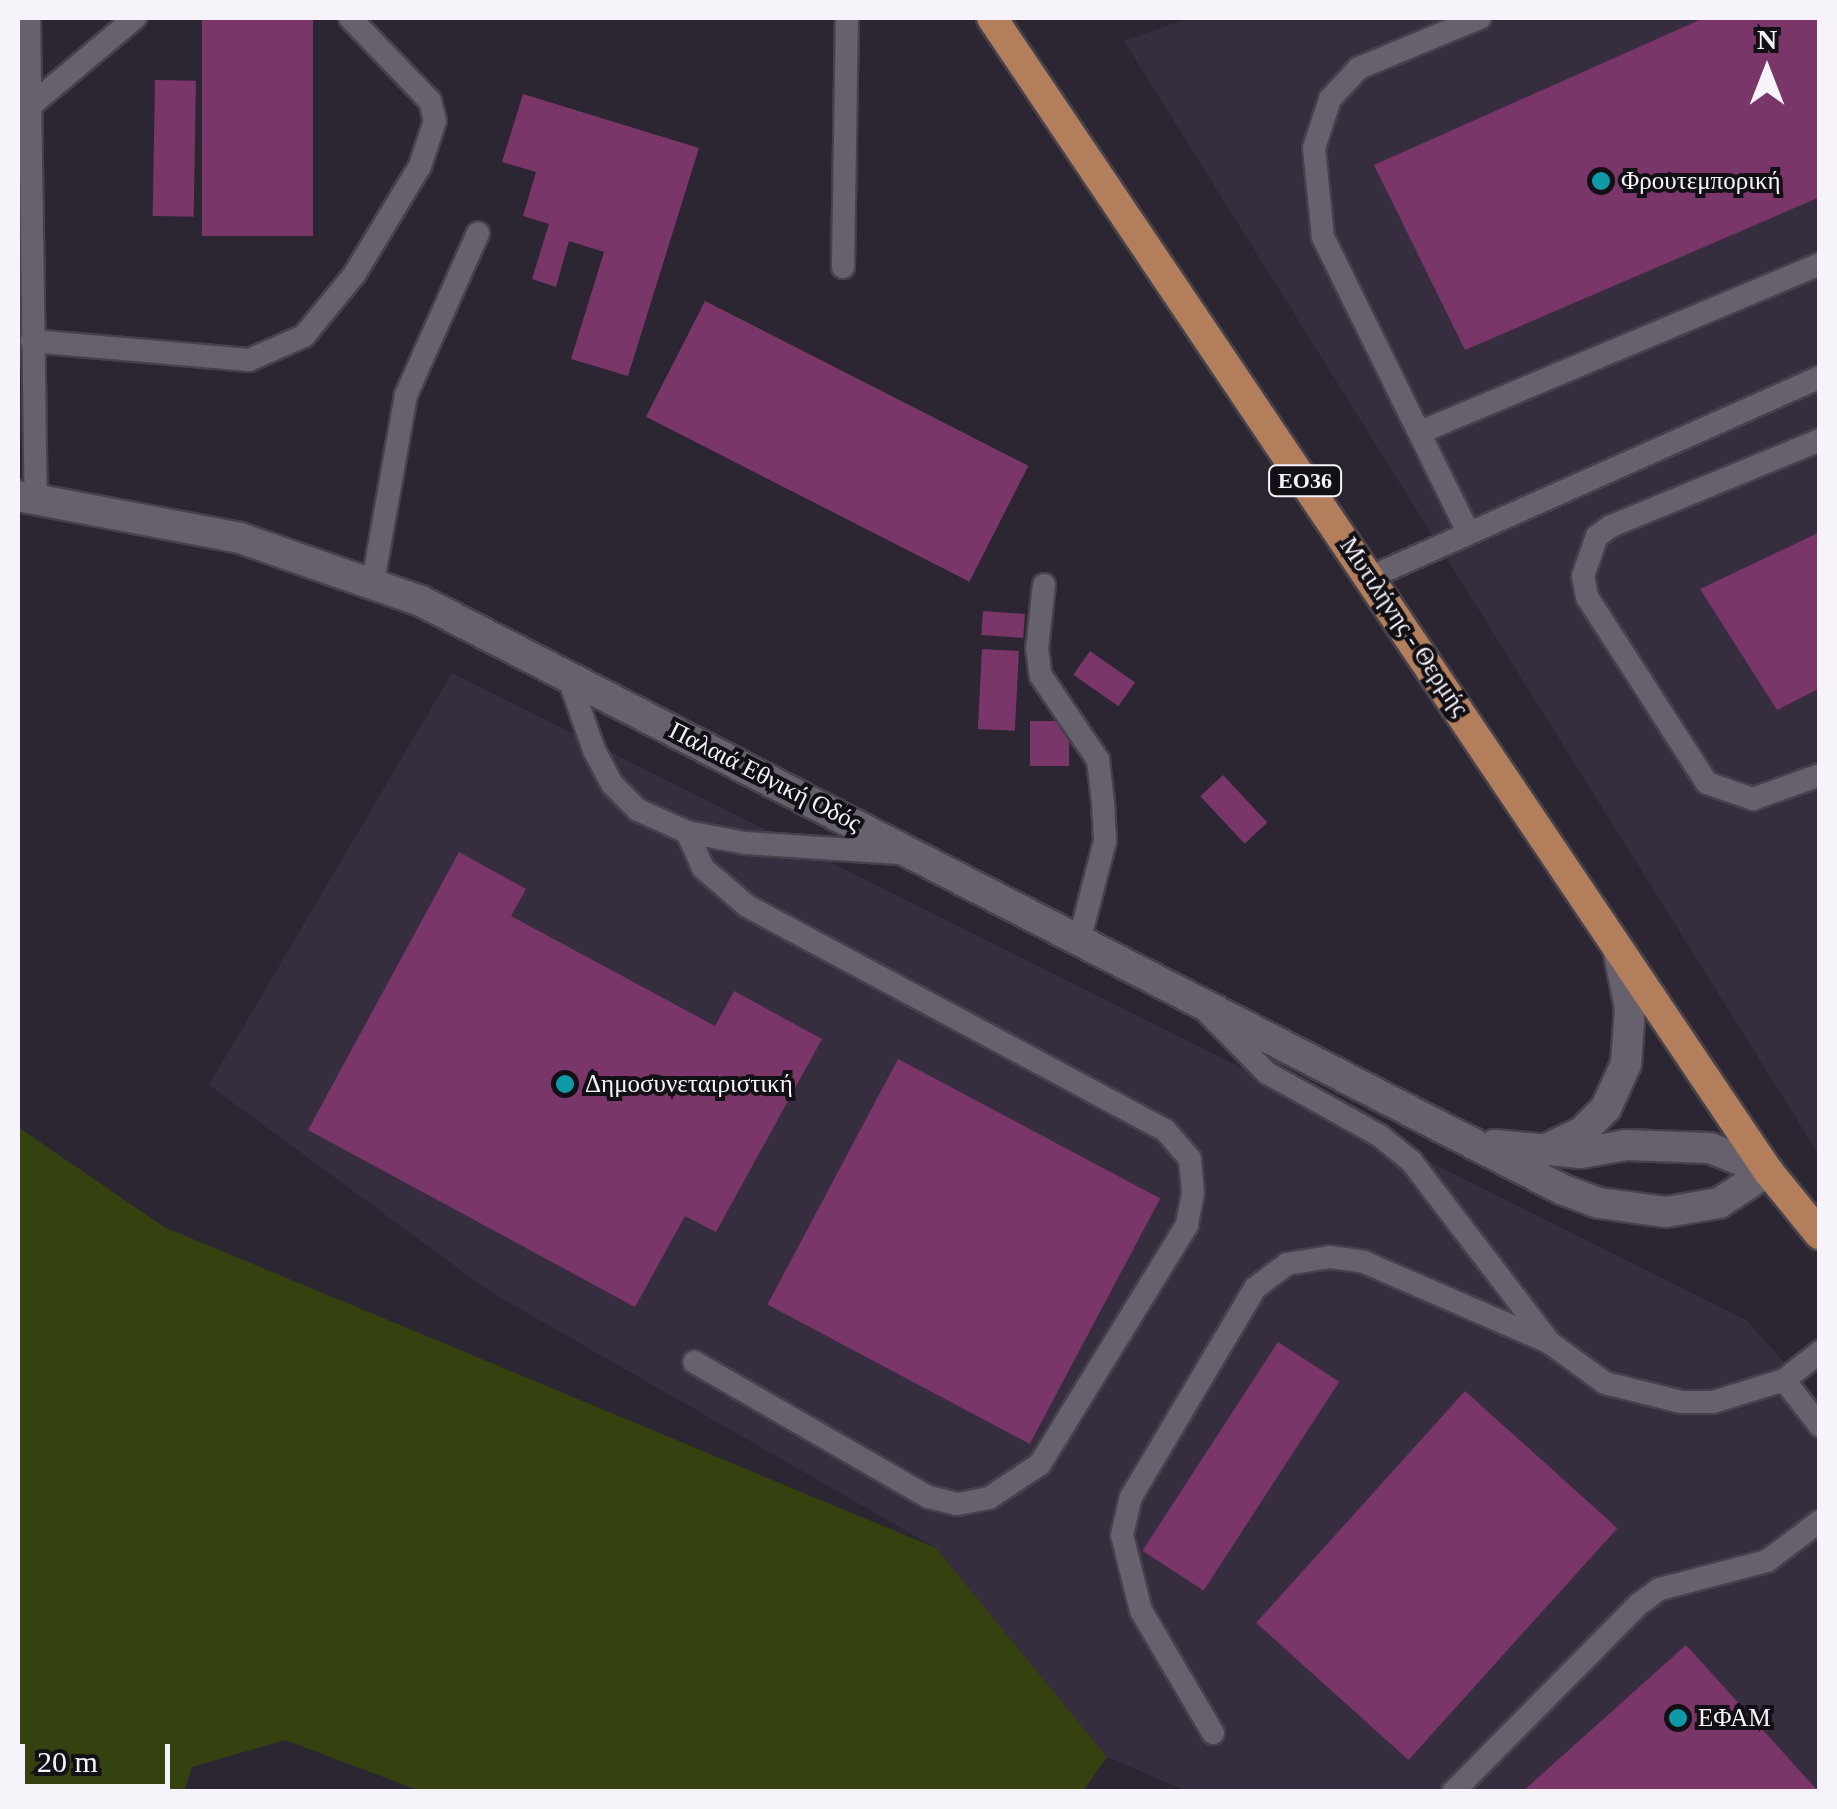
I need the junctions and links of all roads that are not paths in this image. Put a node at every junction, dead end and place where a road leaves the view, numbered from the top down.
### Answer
1 (30, 18) edge
2 (135, 18) edge
3 (350, 18) edge
4 (847, 18) edge
5 (992, 18) edge
6 (1480, 18) edge
7 (30, 106) junction
8 (478, 233) dead end
9 (1820, 264) edge
10 (843, 267) dead end
11 (32, 340) junction
12 (1820, 377) edge
13 (1423, 431) junction
14 (1820, 440) edge
15 (27, 497) edge
16 (1468, 532) junction
17 (1371, 576) junction
18 (373, 582) junction
19 (1044, 585) dead end
20 (568, 676) junction
21 (1820, 775) edge
22 (687, 832) junction
23 (918, 855) junction
24 (1080, 938) junction
25 (1618, 946) junction
26 (1192, 995) junction
27 (1481, 1144) junction
28 (1542, 1151) junction
29 (1768, 1171) junction
30 (1820, 1235) edge
31 (1550, 1344) junction
32 (1820, 1352) edge
33 (694, 1362) dead end
34 (1784, 1380) junction
35 (1820, 1426) edge
36 (1820, 1521) edge
37 (1213, 1733) dead end
38 (1453, 1792) edge

1 - 7 lane
2 - 7 lane
3 - 11 lane
4 - 10 lane
5 - 17 main road, Μυτιλήνης - Θερμής / ΕΟ36
6 - 13 lane
7 - 11 lane
8 - 18 lane
9 - 13 lane
11 - 15 lane
12 - 16 lane
13 - 16 lane
14 - 21 lane
15 - 18 main road, Παλαιά Εθνική Οδός
16 - 17 lane
17 - 25 main road, Μυτιλήνης - Θερμής / ΕΟ36
18 - 20 main road, Παλαιά Εθνική Οδός
19 - 24 lane
20 - 22 lane
20 - 23 main road, Παλαιά Εθνική Οδός
22 - 23 lane
22 - 33 lane
23 - 24 main road, Παλαιά Εθνική Οδός
24 - 26 main road, Παλαιά Εθνική Οδός
25 - 28 main road
25 - 29 main road, Μυτιλήνης - Θερμής / ΕΟ36
26 - 27 main road, Παλαιά Εθνική Οδός
26 - 31 lane
27 - 28 main road, Παλαιά Εθνική Οδός
27 - 29 main road, Παλαιά Εθνική Οδός
28 - 29 main road, Παλαιά Εθνική Οδός
29 - 30 main road, Μυτιλήνης - Θερμής / ΕΟ36
31 - 34 lane
31 - 37 lane
32 - 34 lane
34 - 35 lane
36 - 38 lane

